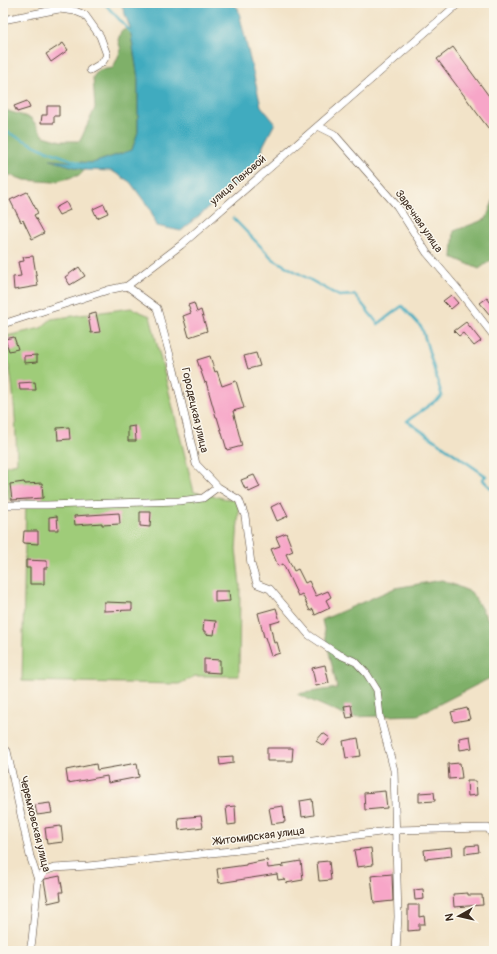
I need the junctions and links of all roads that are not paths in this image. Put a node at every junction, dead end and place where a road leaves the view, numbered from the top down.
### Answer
1 (460, 3) edge
2 (3, 20) edge
3 (90, 70) dead end
4 (318, 126) junction
5 (127, 286) junction
6 (3, 324) edge
7 (494, 336) edge
8 (218, 487) junction
9 (3, 505) edge
10 (7, 750) dead end
11 (396, 830) junction
12 (494, 838) edge
13 (38, 880) junction
14 (30, 951) edge
15 (396, 951) edge

1 - 4 street, улица Пановой
2 - 3 street
4 - 5 street, улица Пановой
4 - 7 street, Заречная улица
5 - 6 street, улица Пановой
5 - 8 street, Городецкая улица
8 - 9 street
8 - 11 street, Городецкая улица
10 - 13 street, Черемховская улица
11 - 12 street, Житомирская улица
11 - 13 street, Житомирская улица
11 - 15 street
13 - 14 street, Черемховская улица

